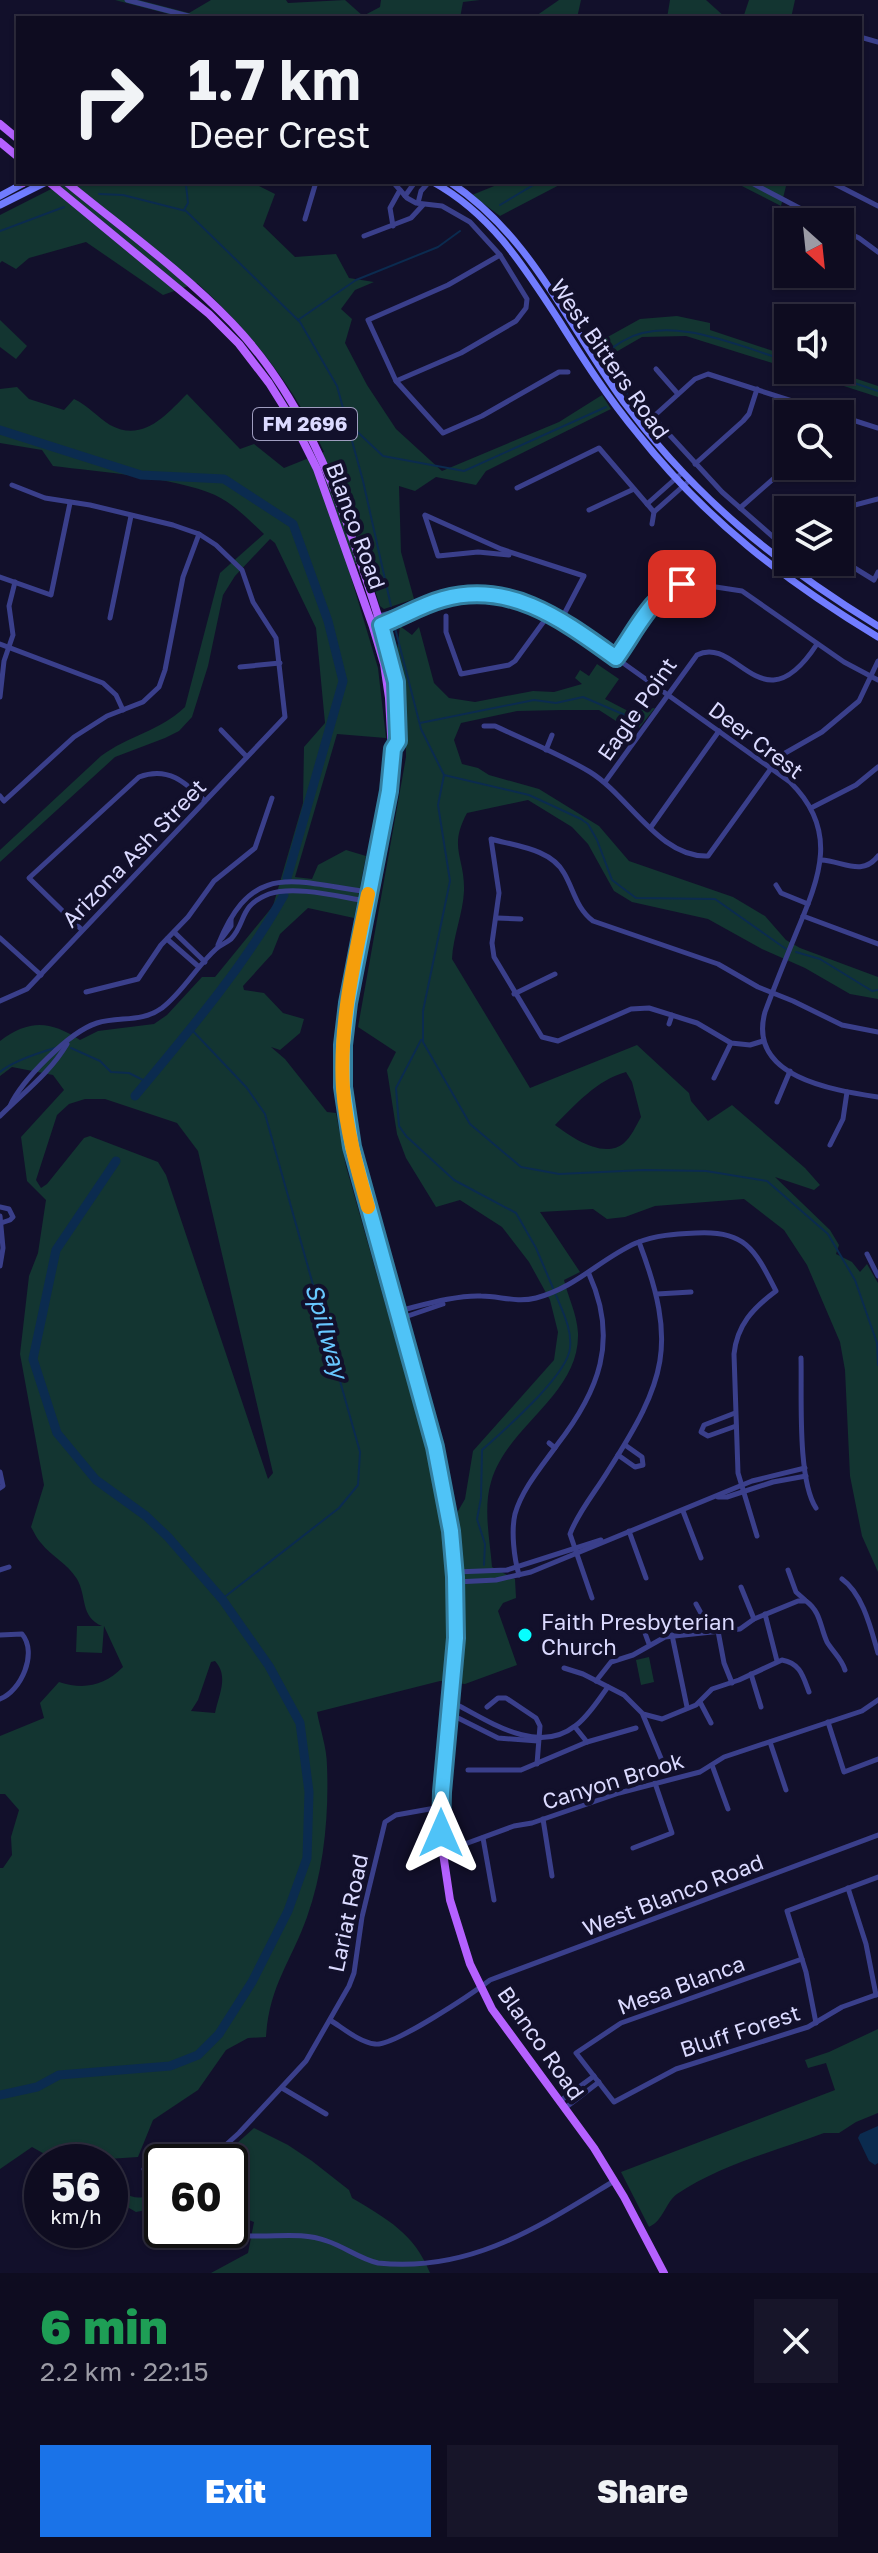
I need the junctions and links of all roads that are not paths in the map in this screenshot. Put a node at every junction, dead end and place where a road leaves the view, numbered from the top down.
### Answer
1 (127, 0) edge
2 (188, 16) edge
3 (0, 124) edge
4 (16, 137) edge
5 (0, 142) edge
6 (16, 155) edge
7 (21, 184) edge
8 (44, 184) edge
9 (50, 184) edge
10 (68, 184) edge
11 (75, 184) edge
12 (315, 184) edge
13 (395, 184) edge
14 (414, 184) edge
15 (429, 184) edge
16 (434, 184) edge
17 (453, 184) edge
18 (754, 184) edge
19 (835, 184) edge
20 (400, 190) junction
21 (421, 191) junction
22 (79, 193) junction
23 (0, 196) edge
24 (405, 196) junction
25 (421, 204) junction
26 (0, 205) edge
27 (878, 206) edge
28 (799, 208) edge
29 (305, 219) dead end
30 (496, 224) junction
31 (393, 226) junction
32 (364, 236) dead end
33 (854, 236) edge
34 (878, 252) edge
35 (155, 255) junction
36 (500, 255) junction
37 (148, 263) junction
38 (656, 369) dead end
39 (568, 372) dead end
40 (600, 377) junction
41 (396, 381) junction
42 (757, 389) junction
43 (678, 394) junction
44 (786, 400) edge
45 (854, 420) edge
46 (878, 428) edge
47 (310, 445) junction
48 (695, 464) junction
49 (683, 472) junction
50 (675, 478) junction
51 (774, 478) edge
52 (687, 483) junction
53 (12, 485) dead end
54 (517, 488) dead end
55 (634, 489) junction
56 (660, 492) junction
57 (878, 499) edge
58 (667, 500) junction
59 (70, 503) junction
60 (647, 504) junction
61 (854, 505) edge
62 (740, 508) junction
63 (589, 510) dead end
64 (654, 512) junction
65 (131, 516) junction
66 (652, 524) dead end
67 (199, 534) junction
68 (774, 538) edge
69 (523, 557) junction
70 (854, 568) edge
71 (878, 572) edge
72 (0, 577) edge
73 (15, 582) junction
74 (550, 613) junction
75 (446, 616) dead end
76 (110, 618) dead end
77 (561, 620) junction
78 (376, 622) junction
79 (878, 626) edge
80 (878, 637) edge
81 (0, 644) edge
82 (817, 644) junction
83 (9, 647) junction
84 (616, 658) junction
85 (280, 663) junction
86 (240, 667) dead end
87 (876, 671) edge
88 (667, 695) junction
89 (0, 697) edge
90 (123, 710) junction
91 (484, 726) dead end
92 (221, 730) dead end
93 (719, 731) junction
94 (552, 735) dead end
95 (546, 750) junction
96 (247, 757) junction
97 (878, 767) edge
98 (771, 768) junction
99 (605, 782) junction
100 (2, 798) edge
101 (272, 798) dead end
102 (205, 801) junction
103 (811, 809) junction
104 (651, 827) junction
105 (878, 856) edge
106 (821, 860) junction
107 (320, 885) junction
108 (776, 885) dead end
109 (319, 894) junction
110 (368, 896) junction
111 (808, 904) junction
112 (803, 916) junction
113 (231, 918) junction
114 (497, 918) junction
115 (521, 919) dead end
116 (239, 922) junction
117 (82, 930) junction
118 (174, 932) junction
119 (0, 938) edge
120 (167, 939) junction
121 (878, 944) edge
122 (217, 948) junction
123 (205, 962) junction
124 (200, 968) junction
125 (555, 974) dead end
126 (41, 975) junction
127 (86, 992) dead end
128 (772, 992) junction
129 (514, 994) junction
130 (0, 1001) edge
131 (672, 1015) junction
132 (669, 1024) dead end
133 (878, 1032) edge
134 (763, 1041) junction
135 (68, 1043) junction
136 (731, 1043) junction
137 (43, 1064) junction
138 (48, 1069) junction
139 (790, 1071) junction
140 (714, 1078) dead end
141 (23, 1085) junction
142 (29, 1090) junction
143 (847, 1092) junction
144 (878, 1097) edge
145 (777, 1102) dead end
146 (10, 1106) junction
147 (0, 1116) edge
148 (830, 1145) dead end
149 (0, 1207) edge
150 (0, 1216) edge
151 (1, 1223) edge
152 (639, 1242) junction
153 (867, 1254) dead end
154 (0, 1266) edge
155 (589, 1274) junction
156 (878, 1276) edge
157 (691, 1292) dead end
158 (657, 1294) junction
159 (398, 1315) junction
160 (734, 1354) junction
161 (726, 1355) dead end
162 (801, 1358) dead end
163 (657, 1378) junction
164 (665, 1380) dead end
165 (735, 1413) junction
166 (736, 1426) junction
167 (549, 1443) dead end
168 (625, 1445) junction
169 (555, 1448) junction
170 (618, 1455) junction
171 (805, 1468) junction
172 (0, 1472) edge
173 (806, 1476) junction
174 (2, 1487) edge
175 (741, 1489) junction
176 (816, 1508) dead end
177 (683, 1511) junction
178 (629, 1531) junction
179 (757, 1536) dead end
180 (574, 1551) junction
181 (701, 1558) dead end
182 (9, 1567) dead end
183 (516, 1568) junction
184 (0, 1570) edge
185 (788, 1570) dead end
186 (519, 1575) junction
187 (455, 1577) junction
188 (646, 1578) dead end
189 (842, 1579) dead end
190 (741, 1587) dead end
191 (592, 1598) dead end
192 (806, 1601) junction
193 (696, 1604) dead end
194 (765, 1614) junction
195 (754, 1619) junction
196 (642, 1625) dead end
197 (718, 1631) junction
198 (703, 1632) junction
199 (0, 1635) edge
200 (672, 1635) junction
201 (649, 1644) junction
202 (878, 1653) edge
203 (777, 1661) junction
204 (564, 1668) dead end
205 (845, 1670) dead end
206 (751, 1674) junction
207 (596, 1681) junction
208 (732, 1683) junction
209 (608, 1687) junction
210 (809, 1692) dead end
211 (0, 1699) edge
212 (878, 1700) edge
213 (452, 1702) junction
214 (700, 1702) junction
215 (487, 1707) dead end
216 (687, 1707) junction
217 (761, 1707) dead end
218 (449, 1713) junction
219 (643, 1714) junction
220 (828, 1722) junction
221 (711, 1723) dead end
222 (575, 1727) junction
223 (636, 1728) dead end
224 (539, 1739) junction
225 (587, 1742) junction
226 (770, 1742) junction
227 (878, 1759) edge
228 (537, 1764) junction
229 (712, 1765) junction
230 (665, 1768) dead end
231 (468, 1770) dead end
232 (655, 1783) junction
233 (786, 1790) dead end
234 (441, 1807) junction
235 (728, 1809) dead end
236 (543, 1819) junction
237 (878, 1835) edge
238 (483, 1838) junction
239 (633, 1848) dead end
240 (443, 1853) junction
241 (552, 1876) dead end
242 (878, 1877) edge
243 (848, 1888) junction
244 (494, 1900) dead end
245 (802, 1959) junction
246 (481, 1989) junction
247 (877, 1995) edge
248 (330, 2020) junction
249 (816, 2023) junction
250 (594, 2076) junction
251 (599, 2082) junction
252 (583, 2084) junction
253 (282, 2088) junction
254 (588, 2091) junction
255 (562, 2105) junction
256 (326, 2114) dead end
257 (225, 2144) edge
258 (614, 2180) junction
259 (248, 2235) edge
260 (654, 2258) junction
261 (657, 2273) edge
262 (664, 2273) edge

1 - 2 street
3 - 4 main road
5 - 6 main road
7 - 23 main road
8 - 26 main road
9 - 37 main road, Blanco Road / FM 2696
10 - 22 main road, Blanco Road / FM 2696
11 - 22 main road
12 - 29 street
13 - 20 street
14 - 21 street
14 - 24 street
15 - 21 street
16 - 30 main road, West Bitters Road
17 - 30 main road, West Bitters Road
18 - 28 street
19 - 27 street
20 - 24 street
20 - 31 street
21 - 25 street
22 - 35 main road, Blanco Road / FM 2696
24 - 25 street
25 - 31 street
25 - 36 street
30 - 40 main road, West Bitters Road
31 - 32 street
33 - 34 street
35 - 37 main road
35 - 47 main road, Blanco Road / FM 2696
36 - 41 street
36 - 41 street
37 - 47 main road, Blanco Road / FM 2696
38 - 43 street
39 - 41 street
40 - 49 main road, West Bitters Road
40 - 50 main road, West Bitters Road
42 - 43 street
42 - 44 street
42 - 48 street
43 - 48 street
45 - 46 street
47 - 78 main road, Blanco Road / FM 2696
48 - 62 street
49 - 50 street
49 - 52 main road, West Bitters Road
50 - 52 main road, West Bitters Road
50 - 56 street
51 - 62 street
52 - 58 street
52 - 79 main road, West Bitters Road
52 - 80 main road, West Bitters Road
53 - 59 street
54 - 55 street
55 - 60 street
55 - 63 street
56 - 58 street
56 - 60 street
57 - 61 street
58 - 64 street
59 - 65 street
59 - 73 street
60 - 64 street
62 - 68 street
64 - 66 street
65 - 67 street
65 - 76 street
67 - 85 street
67 - 90 street
69 - 69 street
69 - 77 street
70 - 71 street
72 - 73 street
73 - 83 street
74 - 75 street
74 - 77 street, Deer Crest
74 - 78 street, Deer Crest
77 - 84 street, Deer Crest
78 - 110 main road, Blanco Road / FM 2696
81 - 83 street
82 - 84 street
82 - 87 street
82 - 88 street, Eagle Point
83 - 89 street
83 - 90 street
84 - 88 street, Deer Crest
85 - 86 street
85 - 96 street, Arizona Ash Street
87 - 98 street
88 - 93 street, Deer Crest
88 - 99 street, Eagle Point
90 - 100 street
91 - 95 street
92 - 96 street
93 - 98 street, Deer Crest
93 - 104 street
94 - 95 street
95 - 99 street
96 - 102 street, Arizona Ash Street
97 - 103 street
98 - 103 street, Deer Crest
98 - 104 street
99 - 104 street
101 - 118 street
102 - 117 street, Arizona Ash Street
102 - 117 street
103 - 106 street, Deer Crest
105 - 106 street
106 - 111 street, Deer Crest
107 - 109 street
107 - 110 street
107 - 113 street
108 - 111 street
109 - 110 street
109 - 116 street
110 - 159 main road, Blanco Road / FM 2696
111 - 112 street, Deer Crest
112 - 121 street
112 - 128 street, Deer Crest
113 - 116 street
113 - 122 street
114 - 115 street
114 - 128 street
114 - 129 street
116 - 122 street
117 - 126 street, Arizona Ash Street
118 - 120 street
118 - 123 street
119 - 126 street
120 - 124 street
120 - 127 street
122 - 123 street
123 - 124 street
124 - 135 street
125 - 129 street
126 - 130 street, Arizona Ash Street
128 - 133 street
128 - 134 street, Deer Crest
129 - 131 street
131 - 132 street
131 - 136 street
134 - 136 street
134 - 139 street
135 - 137 street
135 - 138 street
136 - 140 street
137 - 138 street
137 - 141 street
138 - 142 street
139 - 143 street
139 - 145 street
141 - 142 street
141 - 146 street
142 - 146 street
143 - 144 street
143 - 148 street
146 - 147 street
149 - 151 street
150 - 151 street
151 - 154 street
152 - 155 street
152 - 158 street
152 - 160 street
153 - 156 street
155 - 159 street
155 - 169 street
157 - 158 street
158 - 163 street
159 - 187 main road, Blanco Road / FM 2696
160 - 161 street
160 - 165 street
162 - 171 street
163 - 164 street
163 - 168 street
165 - 166 street
165 - 166 street
166 - 175 street
167 - 169 street
168 - 170 street
168 - 170 street
169 - 183 street
170 - 180 street
171 - 173 street
171 - 175 street
172 - 174 street
173 - 175 street
173 - 176 street
175 - 177 street
175 - 179 street
177 - 178 street
177 - 181 street
178 - 180 street
178 - 188 street
180 - 183 street
180 - 186 street
180 - 191 street
182 - 184 street
183 - 186 street
183 - 187 street
185 - 192 street
186 - 187 street
187 - 213 main road, Blanco Road / FM 2696
189 - 202 street
190 - 195 street
192 - 194 street
192 - 205 street
193 - 198 street
194 - 195 street
194 - 203 street
195 - 197 street
196 - 201 street
197 - 198 street
197 - 208 street
198 - 200 street
199 - 211 street
200 - 201 street
200 - 216 street
201 - 207 street
203 - 206 street
203 - 210 street
204 - 207 street
206 - 208 street
206 - 217 street
207 - 209 street
208 - 214 street
209 - 219 street
209 - 222 street
212 - 220 street, Canyon Brook
213 - 218 main road, Blanco Road / FM 2696
213 - 224 street
214 - 216 street
214 - 221 street
215 - 224 street
216 - 219 street
218 - 224 street
218 - 234 main road, Blanco Road / FM 2696
219 - 230 street
220 - 226 street, Canyon Brook
220 - 227 street
222 - 224 street
222 - 225 street
223 - 225 street
224 - 228 street
225 - 228 street
226 - 229 street, Canyon Brook
226 - 233 street
228 - 231 street
229 - 232 street, Canyon Brook
229 - 235 street
232 - 236 street, Canyon Brook
232 - 239 street
234 - 240 main road, Blanco Road / FM 2696
234 - 248 street, Lariat Road
236 - 238 street, Canyon Brook
236 - 241 street
237 - 246 street, West Blanco Road
238 - 240 street, Canyon Brook
238 - 244 street
240 - 246 main road, Blanco Road / FM 2696
242 - 243 street
243 - 245 street
243 - 247 street
245 - 249 street
245 - 250 street, Mesa Blanca
246 - 248 street, West Blanco Road
246 - 255 main road, Blanco Road / FM 2696
247 - 249 street, Bluff Forest
248 - 253 street, Lariat Road
249 - 251 street, Bluff Forest
250 - 251 street
250 - 252 street
251 - 254 street
252 - 254 street
252 - 255 street
253 - 256 street
253 - 257 street, Lariat Road
254 - 255 street
255 - 258 main road, Blanco Road / FM 2696
258 - 259 street
258 - 260 main road, Blanco Road / FM 2696
260 - 261 main road, Blanco Road / FM 2696
260 - 262 main road, Blanco Road / FM 2696

